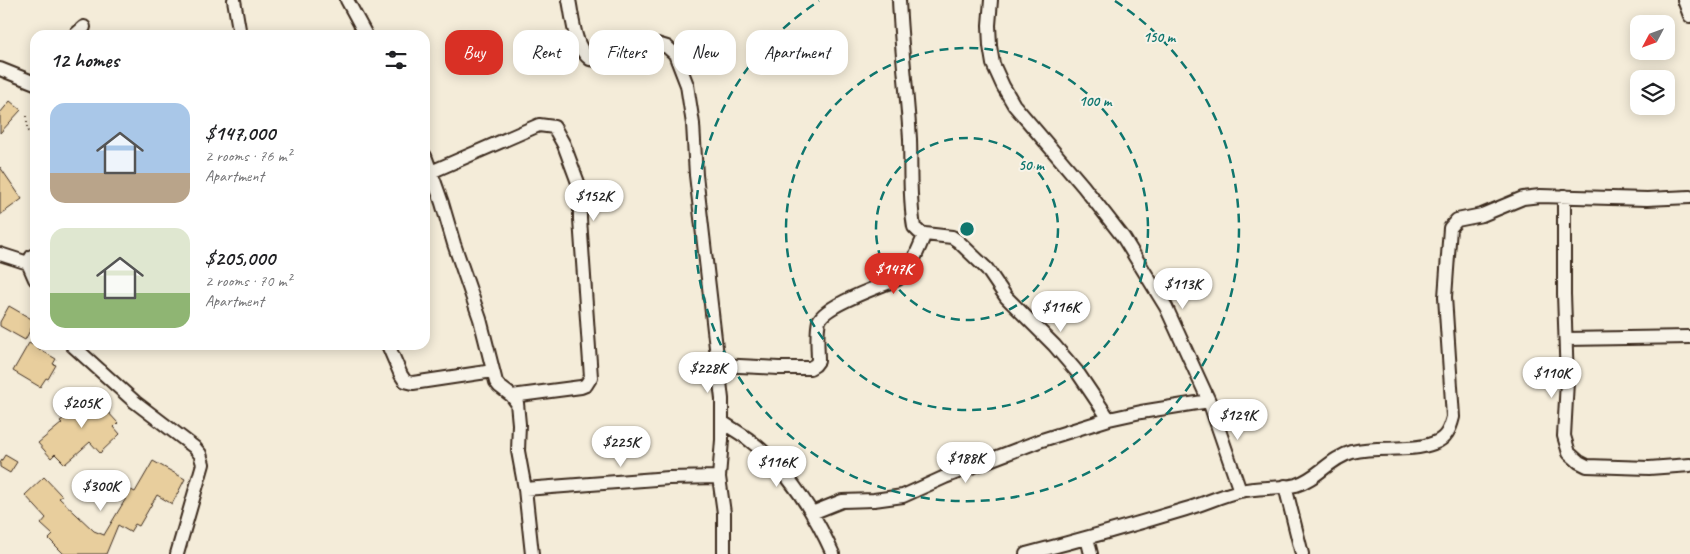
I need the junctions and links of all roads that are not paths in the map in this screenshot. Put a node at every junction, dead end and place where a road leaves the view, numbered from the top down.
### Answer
1 (234, 0) edge
2 (346, 0) edge
3 (570, 0) edge
4 (899, 0) edge
5 (991, 0) edge
6 (1684, 0) edge
7 (1690, 16) edge
8 (239, 30) edge
9 (363, 30) edge
10 (0, 69) edge
11 (30, 80) edge
12 (430, 173) edge
13 (430, 178) edge
14 (1564, 196) junction
15 (1690, 197) edge
16 (926, 234) junction
17 (0, 254) edge
18 (30, 259) edge
19 (1690, 337) edge
20 (1566, 339) junction
21 (78, 350) edge
22 (390, 350) edge
23 (719, 365) junction
24 (493, 371) junction
25 (512, 396) junction
26 (1209, 402) junction
27 (1109, 419) junction
28 (722, 422) junction
29 (1690, 465) edge
30 (719, 477) junction
31 (1285, 486) junction
32 (525, 488) junction
33 (1240, 491) junction
34 (812, 513) junction
35 (1087, 538) junction
36 (1304, 551) edge
37 (177, 554) edge
38 (532, 554) edge
39 (724, 554) edge
40 (833, 554) edge
41 (1026, 554) edge
42 (1091, 554) edge

1 - 8 street
2 - 9 street
3 - 23 street
4 - 16 street
5 - 26 street
6 - 7 street
10 - 11 street
12 - 25 street
13 - 24 street
14 - 15 street
14 - 20 street
14 - 31 street
16 - 23 street
16 - 27 street
17 - 18 street
19 - 20 street
20 - 29 street
21 - 37 street
22 - 24 street
23 - 28 street
24 - 25 street
25 - 32 street
26 - 27 street
26 - 33 street
27 - 34 street
28 - 30 street
28 - 34 street
30 - 32 street
30 - 39 street
31 - 33 street
31 - 36 street
32 - 38 street
33 - 35 street
34 - 40 street
35 - 41 street
35 - 42 street

